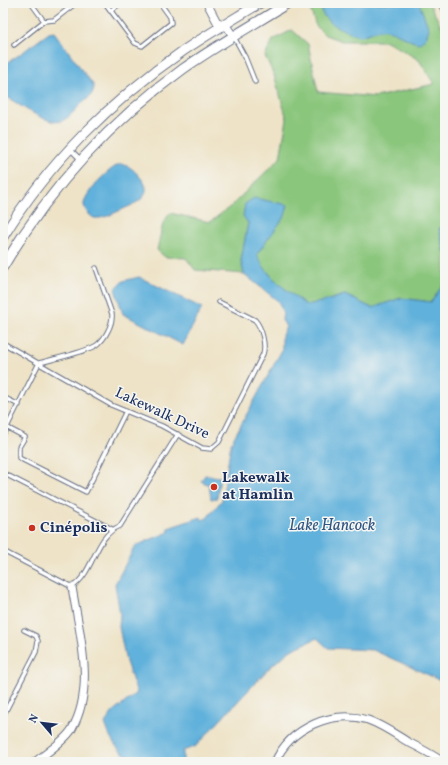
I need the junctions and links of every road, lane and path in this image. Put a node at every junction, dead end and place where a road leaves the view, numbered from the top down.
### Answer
1 (32, 3) edge
2 (76, 3) edge
3 (104, 3) edge
4 (121, 3) edge
5 (160, 3) edge
6 (207, 3) edge
7 (260, 3) edge
8 (288, 3) edge
9 (442, 3) edge
10 (445, 8) edge
11 (110, 11) junction
12 (44, 22) junction
13 (225, 24) junction
14 (234, 37) junction
15 (14, 45) dead end
16 (255, 82) dead end
17 (70, 150) junction
18 (81, 160) junction
19 (3, 237) edge
20 (3, 267) edge
21 (96, 268) dead end
22 (219, 302) dead end
23 (3, 343) edge
24 (39, 363) junction
25 (3, 397) edge
26 (19, 405) junction
27 (126, 411) junction
28 (8, 428) junction
29 (178, 434) junction
30 (3, 435) edge
31 (3, 473) edge
32 (112, 529) junction
33 (3, 551) edge
34 (72, 587) junction
35 (24, 630) dead end
36 (3, 716) edge
37 (35, 762) edge
38 (276, 762) edge
39 (443, 762) edge

1 - 12 lane
2 - 12 lane
3 - 11 lane
4 - 11 lane
5 - 11 lane
6 - 13 street
7 - 13 street
8 - 14 street
9 - 10 street
12 - 15 lane
13 - 14 street
13 - 17 street
14 - 16 lane
14 - 18 street
17 - 18 lane
17 - 19 street
18 - 20 street
21 - 24 lane
22 - 29 lane, Lakewalk Drive
23 - 24 lane, Lakewalk Drive
24 - 26 lane
24 - 27 lane, Lakewalk Drive
25 - 26 lane
26 - 28 lane
27 - 28 lane
27 - 29 lane, Lakewalk Drive
28 - 30 lane
29 - 32 lane
31 - 32 lane
32 - 34 lane
33 - 34 lane
34 - 37 street
35 - 36 lane
38 - 39 street

